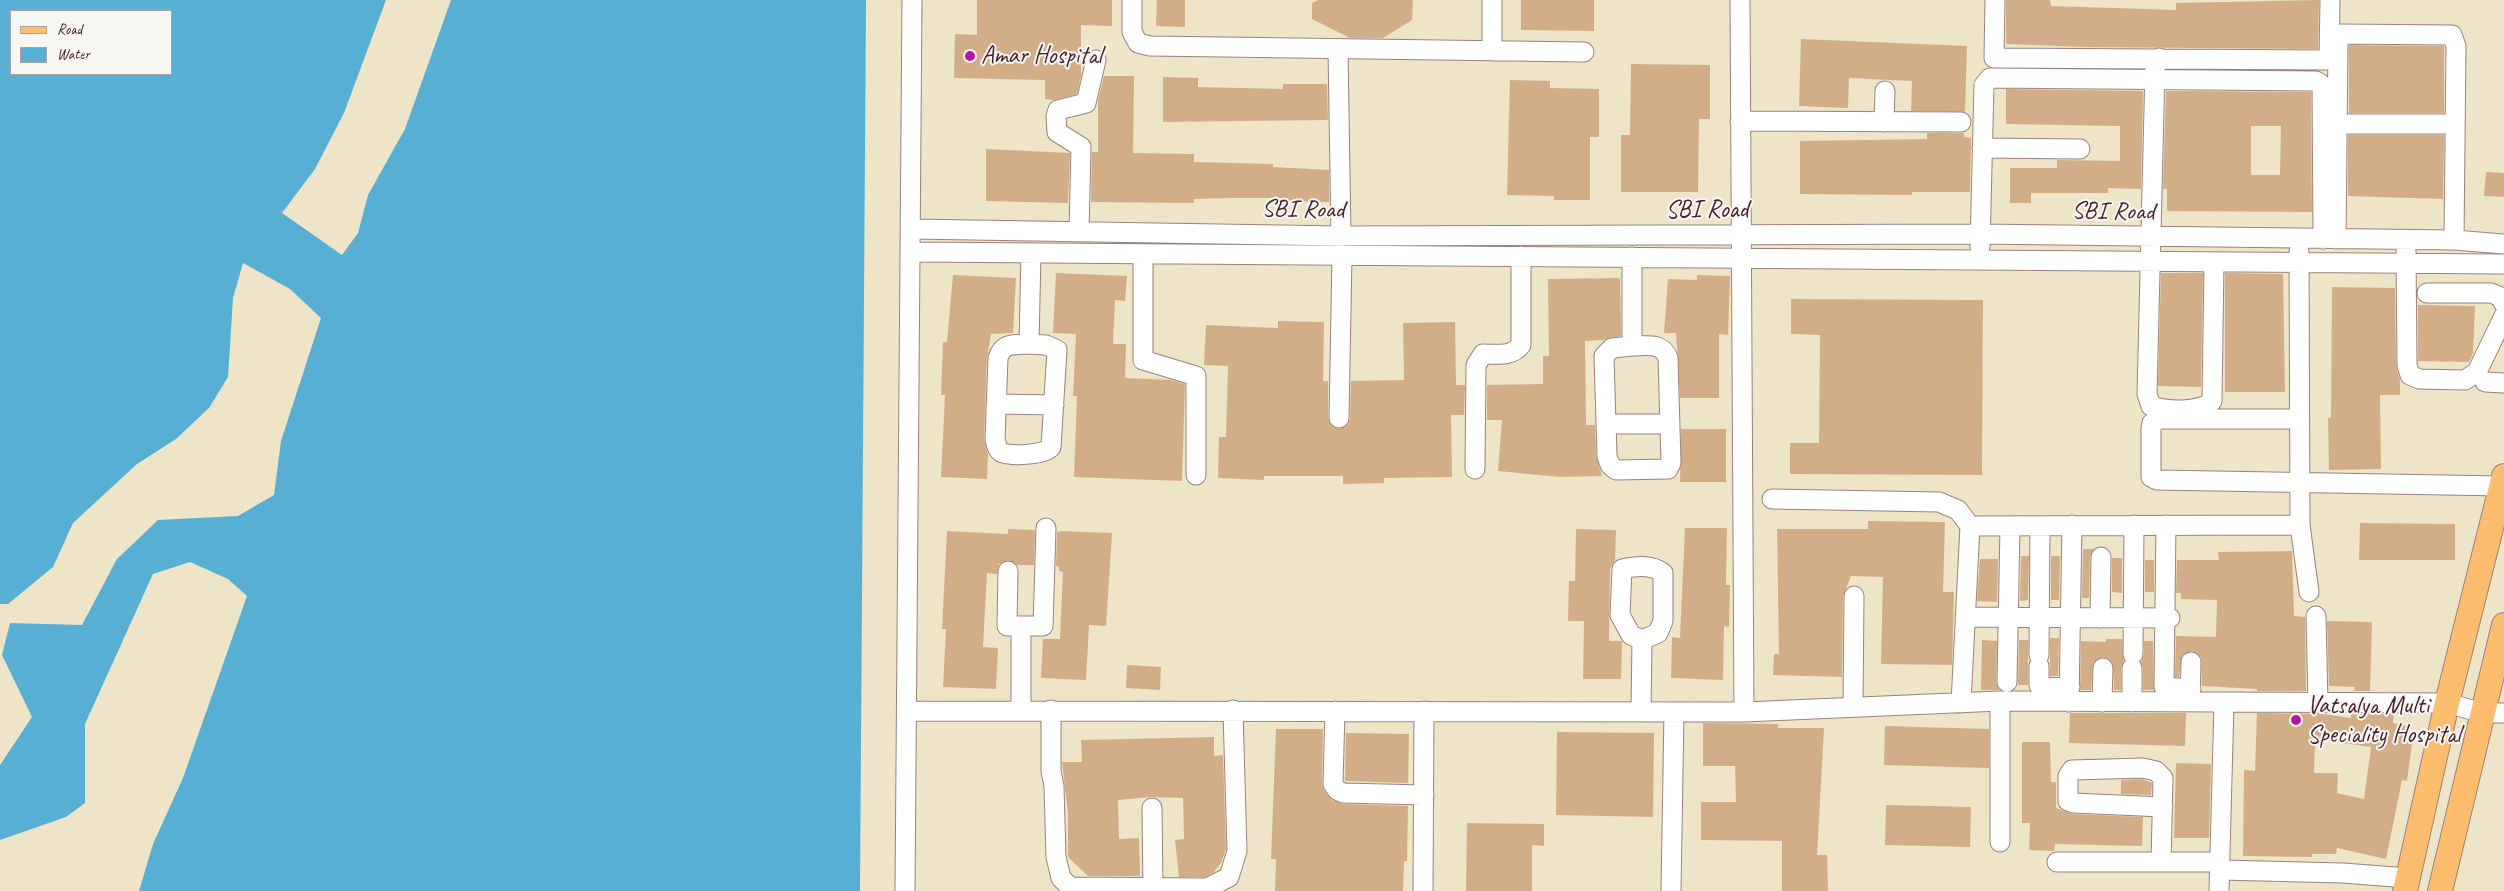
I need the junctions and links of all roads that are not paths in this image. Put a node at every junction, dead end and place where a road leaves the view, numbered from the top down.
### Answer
1 (912, 0) edge
2 (1132, 0) edge
3 (1492, 0) edge
4 (1740, 0) edge
5 (1995, 0) edge
6 (2330, 0) edge
7 (1338, 49) junction
8 (1492, 51) junction
9 (1584, 52) dead end
10 (2159, 58) junction
11 (1096, 60) dead end
12 (2154, 80) junction
13 (1885, 91) dead end
14 (1740, 121) junction
15 (1884, 122) junction
16 (1961, 122) dead end
17 (2338, 124) junction
18 (2455, 124) junction
19 (1982, 148) junction
20 (2080, 149) dead end
21 (911, 230) junction
22 (1079, 232) junction
23 (1980, 234) junction
24 (1742, 235) junction
25 (1341, 236) junction
26 (2150, 237) junction
27 (2330, 239) junction
28 (2299, 240) junction
29 (2406, 240) junction
30 (2454, 240) junction
31 (2504, 244) edge
32 (911, 252) junction
33 (1030, 253) junction
34 (1143, 254) junction
35 (1342, 255) junction
36 (1521, 256) junction
37 (1632, 257) junction
38 (1741, 258) junction
39 (1980, 259) junction
40 (2150, 260) junction
41 (2299, 262) junction
42 (2214, 263) junction
43 (2406, 263) junction
44 (2504, 264) edge
45 (2427, 293) dead end
46 (2504, 304) edge
47 (2504, 316) edge
48 (1029, 344) junction
49 (1632, 346) junction
50 (2484, 382) dead end
51 (2504, 383) edge
52 (996, 404) junction
53 (1054, 405) junction
54 (1339, 418) dead end
55 (2299, 419) junction
56 (1606, 424) junction
57 (1670, 424) junction
58 (1475, 468) dead end
59 (1196, 475) dead end
60 (2503, 481) edge
61 (2300, 483) junction
62 (1772, 499) dead end
63 (2134, 525) junction
64 (2166, 525) junction
65 (2300, 525) junction
66 (1970, 526) junction
67 (2010, 526) junction
68 (2040, 526) junction
69 (2072, 526) junction
70 (1046, 528) dead end
71 (2101, 557) dead end
72 (1008, 571) dead end
73 (2309, 592) dead end
74 (1854, 596) dead end
75 (2316, 616) dead end
76 (1965, 617) junction
77 (2009, 617) junction
78 (2039, 617) junction
79 (2072, 618) junction
80 (2100, 618) junction
81 (2132, 618) junction
82 (2167, 618) junction
83 (2504, 625) edge
84 (1021, 626) junction
85 (1642, 640) dead end
86 (2191, 662) dead end
87 (2103, 668) dead end
88 (2007, 682) dead end
89 (2072, 692) junction
90 (2105, 692) junction
91 (2132, 695) junction
92 (2190, 696) junction
93 (2000, 701) junction
94 (1961, 703) junction
95 (2224, 703) junction
96 (2318, 703) junction
97 (2447, 703) junction
98 (1853, 707) junction
99 (1051, 710) junction
100 (1233, 710) junction
101 (907, 711) junction
102 (1021, 711) junction
103 (1335, 712) junction
104 (1424, 712) junction
105 (1641, 712) junction
106 (1674, 712) junction
107 (1744, 712) junction
108 (2494, 713) edge
109 (1424, 795) junction
110 (2163, 807) junction
111 (1152, 808) dead end
112 (2000, 842) dead end
113 (2056, 862) dead end
114 (2161, 862) junction
115 (2220, 866) junction
116 (2406, 884) edge
117 (1153, 888) junction
118 (1097, 889) edge
119 (1206, 889) edge
120 (905, 891) edge
121 (1423, 891) edge
122 (1671, 891) edge
123 (2219, 891) edge
124 (2440, 891) edge

1 - 21 street
2 - 7 street
3 - 8 street
4 - 14 street
5 - 10 street
6 - 10 street
7 - 8 street
7 - 25 street
8 - 9 street
10 - 12 street
11 - 22 street
12 - 19 street
12 - 26 street
12 - 27 street
13 - 15 street
14 - 15 street
14 - 24 street
15 - 16 street
17 - 18 street
17 - 18 street
17 - 27 street
18 - 30 street
19 - 20 street
19 - 23 street
21 - 22 street, SBI Road
21 - 32 street
22 - 25 street, SBI Road
23 - 24 street, SBI Road
23 - 26 street, SBI Road
23 - 39 street
24 - 25 street, SBI Road
24 - 38 street
26 - 28 street, SBI Road
26 - 40 street
27 - 28 street, SBI Road
27 - 29 street, SBI Road
28 - 41 street
29 - 30 street, SBI Road
29 - 43 street
30 - 31 street, SBI Road
32 - 33 street, SBI Road
32 - 101 street
33 - 34 street, SBI Road
33 - 48 street
34 - 35 street, SBI Road
34 - 59 street
35 - 36 street, SBI Road
35 - 54 street
36 - 37 street, SBI Road
36 - 58 street
37 - 38 street, SBI Road
37 - 49 street
38 - 39 street, SBI Road
38 - 107 street
39 - 40 street, SBI Road
40 - 42 street, SBI Road
40 - 42 street
41 - 42 street, SBI Road
41 - 43 street, SBI Road
41 - 55 street
43 - 44 street, SBI Road
43 - 47 street
45 - 46 street
48 - 52 street
48 - 53 street
49 - 56 street
49 - 57 street
50 - 51 street
52 - 53 street
52 - 53 street
55 - 61 street
55 - 61 street
56 - 57 street
56 - 57 street
60 - 61 street
60 - 97 main road
61 - 65 street
62 - 66 street
63 - 64 street
63 - 69 street
63 - 81 street
64 - 65 street
64 - 82 street
65 - 73 street
66 - 67 street
66 - 76 street
67 - 68 street
67 - 77 street
68 - 69 street
68 - 78 street
69 - 79 street
70 - 84 street
71 - 80 street
72 - 84 street
74 - 98 street
75 - 96 street
76 - 77 street
76 - 94 street
77 - 78 street
77 - 88 street
78 - 79 street
78 - 89 street
79 - 80 street
79 - 89 street
80 - 81 street
81 - 82 street
81 - 91 street
82 - 92 street
83 - 108 main road
84 - 102 street
85 - 105 street
86 - 92 street
87 - 90 street
89 - 90 street
89 - 93 street
90 - 91 street
91 - 92 street
92 - 95 street
93 - 94 street
93 - 112 street
94 - 98 street
95 - 96 street
95 - 115 street
96 - 97 street
97 - 108 street
97 - 116 main road
98 - 107 street
99 - 100 street
99 - 102 street
99 - 118 street
100 - 103 street
100 - 119 street
101 - 102 street
101 - 120 street
103 - 104 street
103 - 109 street
104 - 105 street
104 - 109 street
105 - 106 street
106 - 107 street
106 - 122 street
108 - 124 main road
109 - 121 street
110 - 110 street
110 - 114 street
111 - 117 street
113 - 114 street
114 - 115 street
115 - 116 street
115 - 123 street
117 - 118 street
117 - 119 street

